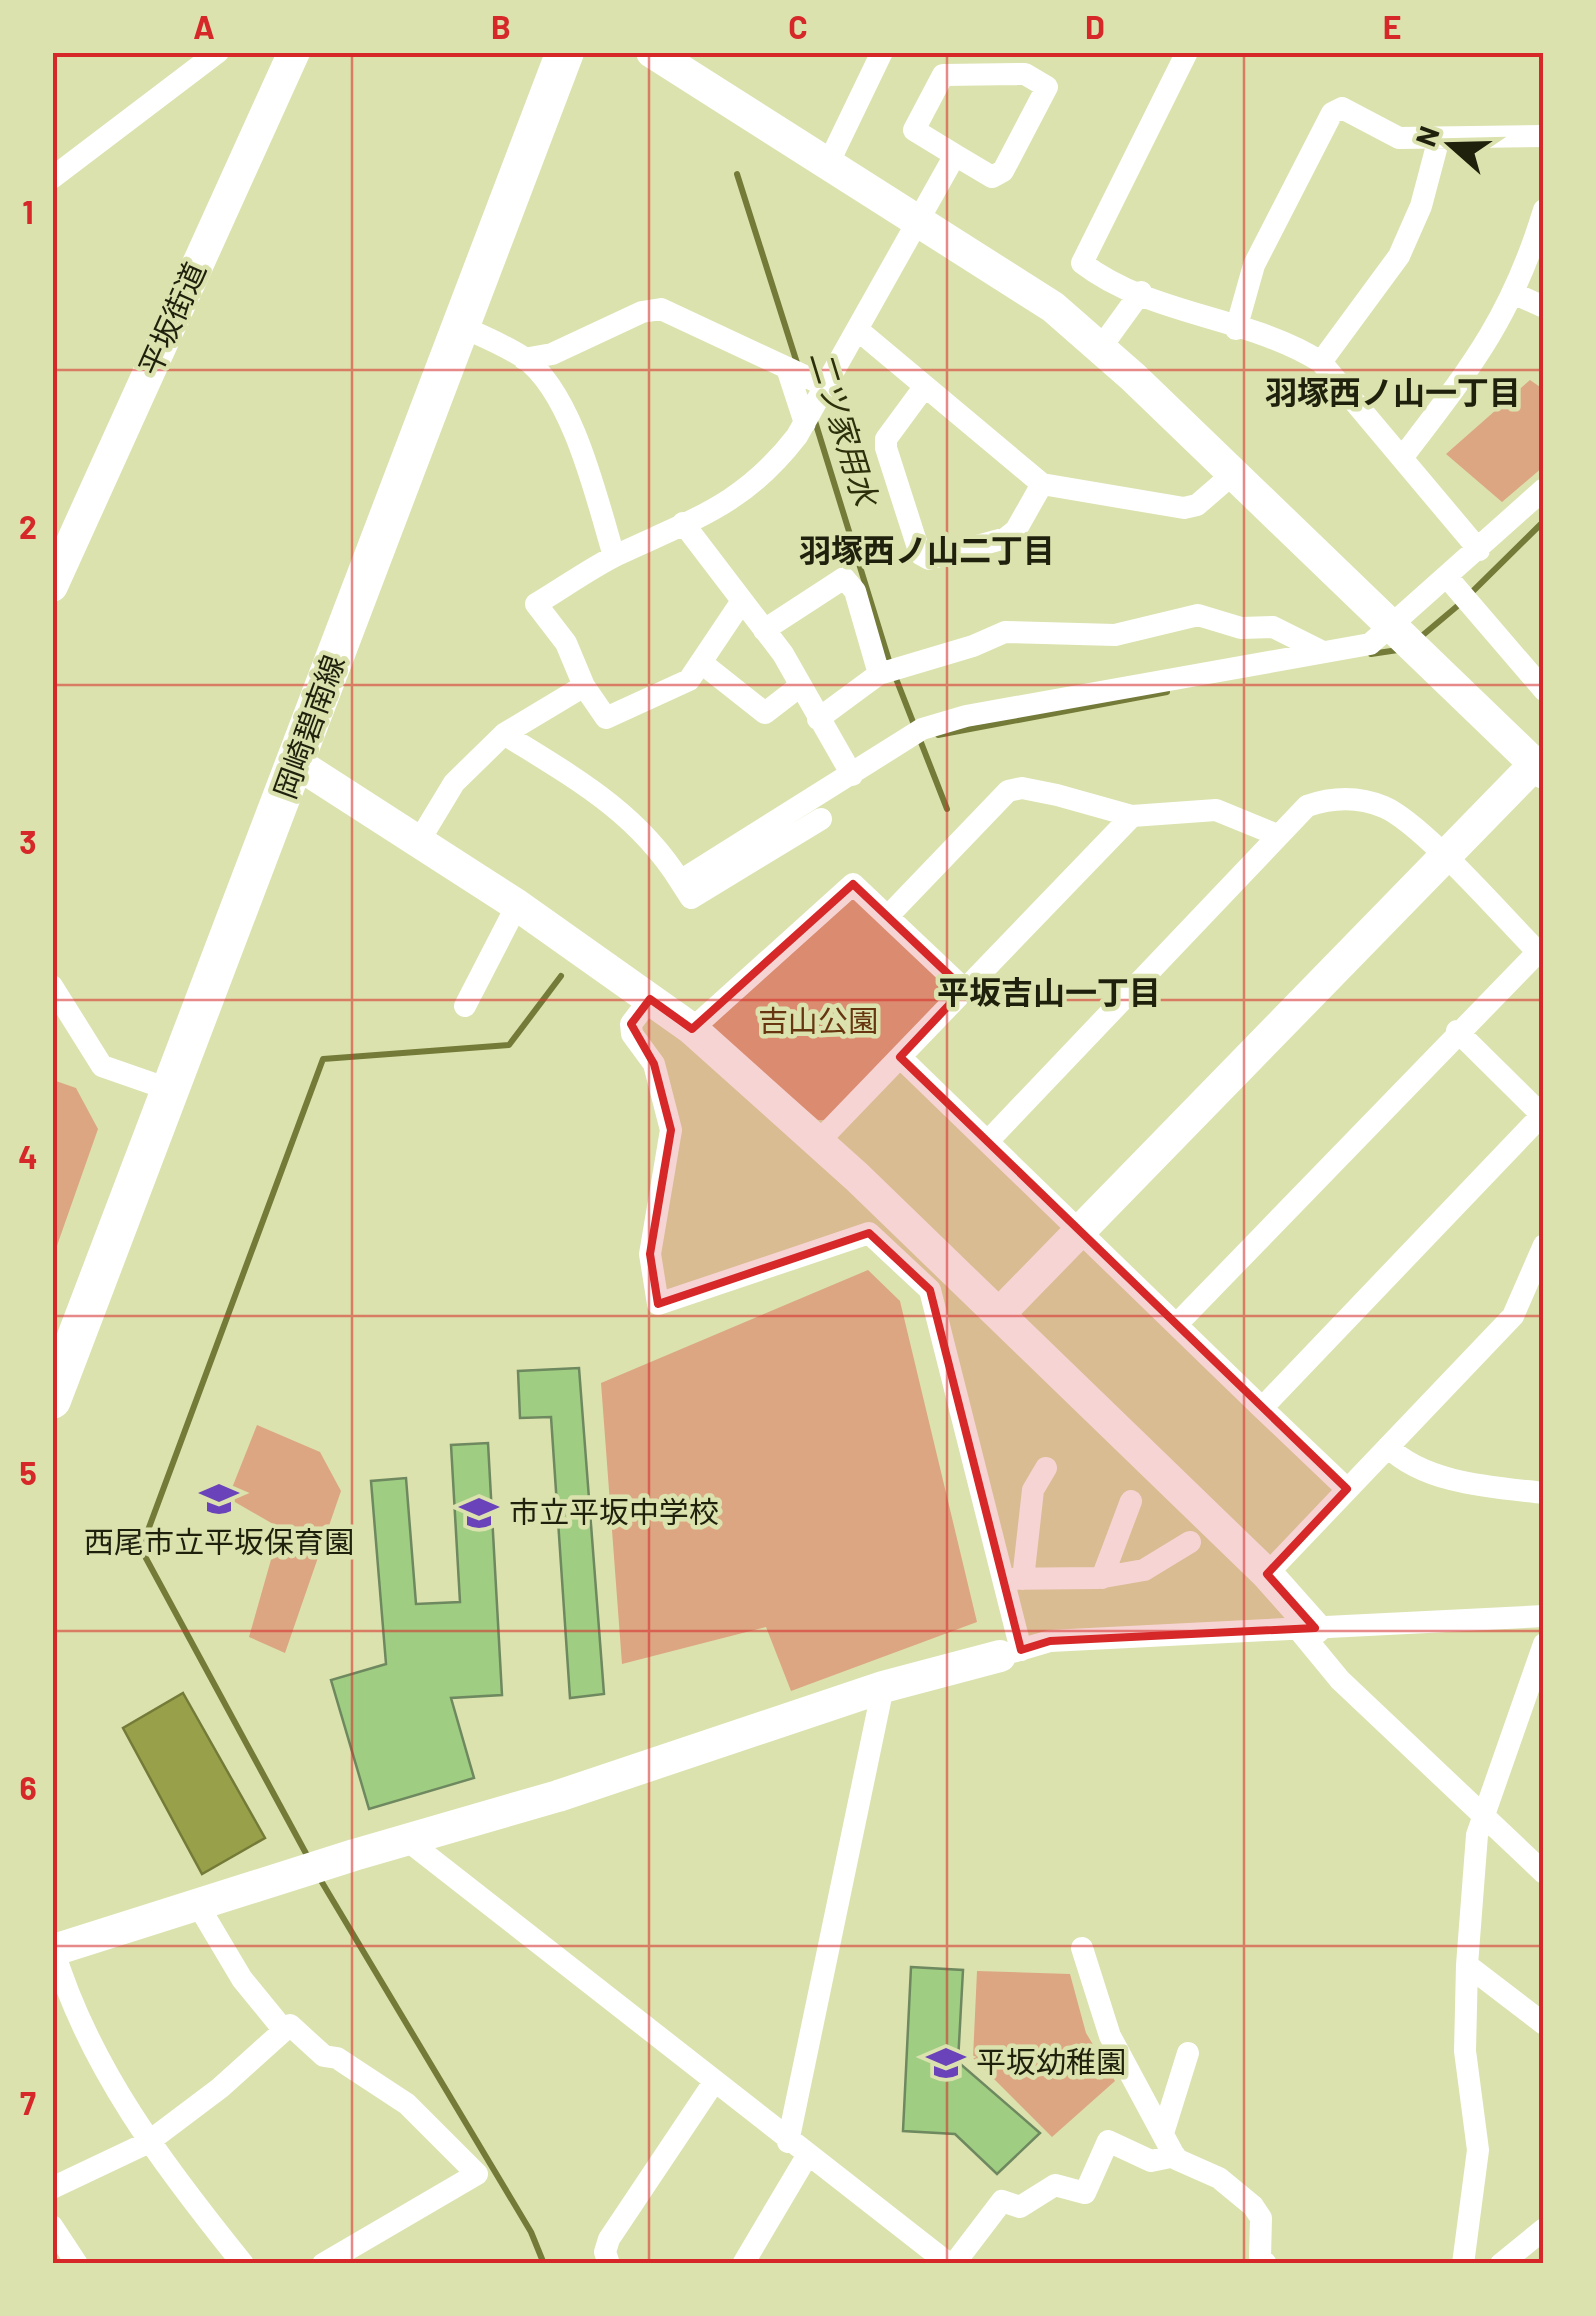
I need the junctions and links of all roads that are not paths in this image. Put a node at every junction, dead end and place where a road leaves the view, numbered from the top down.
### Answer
1 (218, 52) edge
2 (294, 52) edge
3 (565, 52) edge
4 (652, 52) edge
5 (882, 52) edge
6 (1186, 52) edge
7 (1544, 136) edge
8 (1438, 138) junction
9 (954, 155) junction
10 (828, 162) junction
11 (52, 178) edge
12 (1544, 210) edge
13 (918, 219) junction
14 (1141, 292) junction
15 (1516, 294) junction
16 (1544, 307) edge
17 (460, 326) junction
18 (1236, 329) junction
19 (858, 330) junction
20 (1099, 350) junction
21 (524, 359) junction
22 (1321, 362) junction
23 (787, 368) junction
24 (826, 386) junction
25 (926, 386) junction
26 (804, 423) junction
27 (1402, 458) junction
28 (1234, 474) junction
29 (1042, 484) junction
30 (1544, 489) edge
31 (683, 522) junction
32 (1479, 550) junction
33 (614, 556) junction
34 (1447, 578) junction
35 (52, 586) edge
36 (742, 601) junction
37 (1391, 626) junction
38 (764, 630) junction
39 (1323, 652) junction
40 (703, 664) junction
41 (879, 674) junction
42 (584, 686) junction
43 (800, 686) junction
44 (1544, 690) edge
45 (818, 719) junction
46 (504, 734) junction
47 (298, 764) junction
48 (1540, 764) edge
49 (852, 775) junction
50 (1132, 816) junction
51 (1277, 835) junction
52 (419, 841) junction
53 (1444, 857) junction
54 (517, 905) junction
55 (889, 915) junction
56 (1541, 954) edge
57 (52, 986) edge
58 (964, 988) junction
59 (650, 999) junction
60 (465, 1006) dead end
61 (692, 1029) junction
62 (1457, 1032) junction
63 (900, 1057) junction
64 (171, 1090) junction
65 (990, 1140) junction
66 (820, 1141) junction
67 (1082, 1231) junction
68 (1544, 1245) edge
69 (999, 1314) junction
70 (1177, 1324) junction
71 (52, 1400) edge
72 (1262, 1408) junction
73 (1388, 1447) junction
74 (1046, 1468) dead end
75 (1347, 1489) junction
76 (1544, 1494) edge
77 (1131, 1500) dead end
78 (1190, 1542) dead end
79 (1266, 1574) junction
80 (1102, 1578) junction
81 (1013, 1579) junction
82 (1544, 1616) edge
83 (1307, 1628) junction
84 (1544, 1644) edge
85 (1010, 1653) junction
86 (883, 1686) junction
87 (1483, 1813) junction
88 (406, 1840) junction
89 (1544, 1873) edge
90 (198, 1905) junction
91 (53, 1948) edge
92 (1082, 1948) dead end
93 (1466, 1965) junction
94 (1544, 2024) edge
95 (282, 2028) junction
96 (1188, 2052) dead end
97 (714, 2082) junction
98 (1164, 2130) junction
99 (147, 2143) junction
100 (798, 2149) junction
101 (1175, 2156) junction
102 (52, 2188) edge
103 (52, 2226) edge
104 (1544, 2229) edge
105 (1517, 2258) edge
106 (77, 2264) edge
107 (243, 2264) edge
108 (323, 2264) edge
109 (609, 2264) edge
110 (743, 2264) edge
111 (951, 2264) edge
112 (1266, 2264) edge
113 (1462, 2264) edge

1 - 11 street
2 - 35 street, 平坂街道
3 - 17 main road, 岡崎碧南線
4 - 10 street
5 - 10 street
6 - 14 street
7 - 8 street
8 - 18 street
8 - 22 street
9 - 9 street
9 - 13 street
10 - 13 street
12 - 15 street
13 - 19 street
13 - 20 street
14 - 18 street
14 - 20 street
15 - 16 street
15 - 27 street
17 - 21 street
17 - 47 main road, 岡崎碧南線
18 - 22 street
19 - 24 street
19 - 25 street
20 - 28 street
21 - 23 street
21 - 33 street
22 - 27 street
23 - 24 street
23 - 26 street
24 - 26 street
25 - 29 street
25 - 29 street
26 - 31 street
27 - 32 street
28 - 29 street
28 - 37 street
30 - 32 street
31 - 33 street
31 - 36 street
32 - 34 street
33 - 42 street
34 - 37 street
34 - 44 street
36 - 38 street
36 - 40 street
37 - 39 street
37 - 48 street
38 - 41 street
38 - 43 street
39 - 41 street
39 - 49 street
40 - 42 street
40 - 43 street
41 - 45 street
42 - 46 street
43 - 45 street
45 - 49 street
46 - 49 street
46 - 52 street
47 - 52 street
47 - 64 main road, 岡崎碧南線
48 - 53 street
50 - 51 street
50 - 55 street
50 - 58 street
51 - 53 street
51 - 65 street
52 - 54 street
53 - 56 street
53 - 67 street
54 - 59 street
54 - 60 street
55 - 58 street
55 - 61 street
56 - 62 street
57 - 64 street
58 - 63 street
59 - 61 street
59 - 81 street
61 - 66 street
62 - 70 street
62 - 72 street
63 - 65 street
63 - 66 street
64 - 71 main road, 岡崎碧南線
65 - 67 street
66 - 69 street
67 - 69 street
67 - 70 street
68 - 73 street
69 - 79 street
70 - 72 street
72 - 75 street
73 - 75 street
73 - 76 street
74 - 81 street
75 - 79 street
77 - 80 street
78 - 80 street
79 - 83 street
80 - 81 street
81 - 85 street
82 - 83 street
83 - 85 street
83 - 87 street
84 - 87 street
85 - 86 street
86 - 88 street
86 - 100 street
87 - 89 street
87 - 93 street
88 - 90 street
88 - 97 street
90 - 91 street
90 - 95 street
91 - 99 street
92 - 98 street
93 - 94 street
93 - 113 street
95 - 99 street
95 - 108 street
96 - 98 street
97 - 100 street
97 - 109 street
98 - 101 street
99 - 102 street
99 - 107 street
100 - 110 street
100 - 111 street
101 - 111 street
101 - 112 street
103 - 106 street
104 - 105 street

